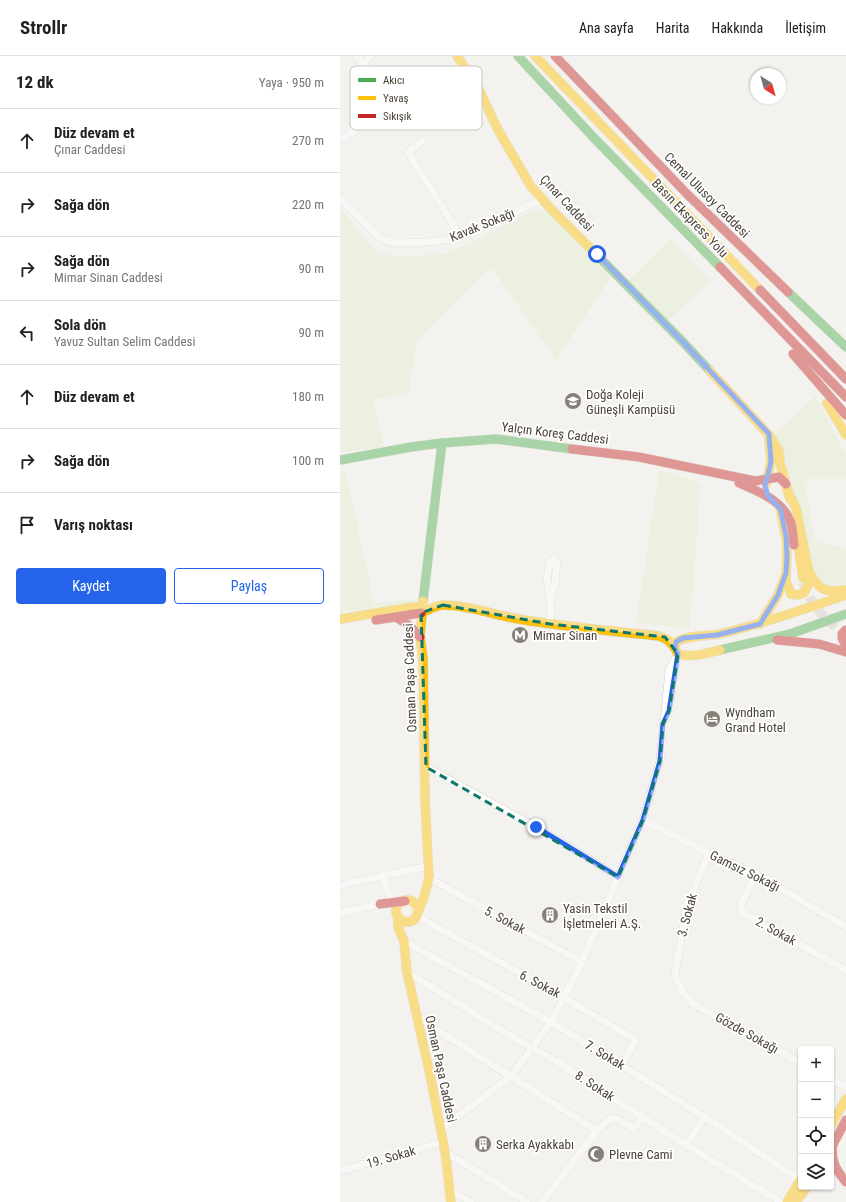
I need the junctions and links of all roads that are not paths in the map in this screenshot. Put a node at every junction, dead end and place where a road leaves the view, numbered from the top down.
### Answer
1 (357, 56) edge
2 (371, 56) edge
3 (457, 56) edge
4 (518, 56) edge
5 (535, 56) edge
6 (555, 56) edge
7 (363, 63) junction
8 (365, 66) edge
9 (464, 66) edge
10 (482, 96) edge
11 (355, 130) edge
12 (340, 140) edge
13 (422, 141) dead end
14 (340, 199) edge
15 (543, 199) junction
16 (460, 236) junction
17 (721, 269) junction
18 (750, 279) junction
19 (846, 347) edge
20 (792, 352) junction
21 (846, 367) edge
22 (846, 379) edge
23 (846, 397) edge
24 (846, 415) edge
25 (769, 434) junction
26 (846, 435) edge
27 (442, 443) junction
28 (340, 460) edge
29 (713, 473) junction
30 (766, 479) junction
31 (787, 487) junction
32 (768, 496) junction
33 (780, 508) junction
34 (808, 568) junction
35 (786, 573) junction
36 (803, 578) tunnel mouth
37 (802, 589) tunnel mouth
38 (846, 590) edge
39 (846, 595) edge
40 (550, 598) dead end
41 (422, 610) junction
42 (846, 614) edge
43 (396, 617) junction
44 (340, 619) edge
45 (550, 624) junction
46 (760, 624) junction
47 (340, 625) edge
48 (846, 630) edge
49 (420, 637) junction
50 (773, 639) junction
51 (846, 646) edge
52 (846, 652) edge
53 (676, 654) junction
54 (426, 767) junction
55 (643, 820) junction
56 (709, 853) junction
57 (429, 866) junction
58 (756, 874) junction
59 (383, 876) junction
60 (618, 877) junction
61 (429, 878) junction
62 (340, 885) edge
63 (406, 900) junction
64 (391, 902) junction
65 (380, 904) junction
66 (340, 913) edge
67 (397, 914) junction
68 (416, 916) junction
69 (846, 927) edge
70 (404, 941) junction
71 (582, 962) junction
72 (846, 970) edge
73 (407, 972) junction
74 (563, 997) junction
75 (693, 1004) joint
76 (418, 1017) junction
77 (550, 1022) junction
78 (532, 1048) junction
79 (798, 1061) edge
80 (622, 1065) junction
81 (511, 1076) junction
82 (834, 1081) edge
83 (846, 1087) edge
84 (846, 1098) edge
85 (643, 1117) junction
86 (705, 1117) junction
87 (846, 1120) edge
88 (834, 1121) edge
89 (440, 1129) junction
90 (597, 1131) junction
91 (443, 1142) junction
92 (834, 1142) edge
93 (686, 1145) junction
94 (445, 1152) junction
95 (831, 1154) edge
96 (340, 1172) edge
97 (834, 1177) edge
98 (798, 1179) edge
99 (846, 1183) edge
100 (798, 1188) edge
101 (450, 1190) junction
102 (800, 1190) edge
103 (451, 1202) edge
104 (471, 1202) edge
105 (527, 1202) edge
106 (542, 1202) edge
107 (781, 1202) edge
108 (787, 1202) edge
109 (796, 1202) edge

1 - 7 street
2 - 7 street
3 - 9 main road, Çınar Caddesi
4 - 17 main road, Basın Ekspress Yolu
5 - 18 main road, Basın Ekspress Yolu
6 - 19 main road, Cemal Ulusoy Caddesi
7 - 8 street
10 - 15 main road, Çınar Caddesi
11 - 12 street
13 - 16 street
14 - 16 street, Kavak Sokağı
15 - 16 street, Kavak Sokağı
15 - 25 main road, Çınar Caddesi
17 - 20 main road
17 - 23 main road, Basın Ekspress Yolu
18 - 21 main road
18 - 22 main road, Basın Ekspress Yolu
20 - 24 main road
20 - 26 main road
25 - 30 main road
25 - 31 main road, Çınar Caddesi
27 - 28 main road, Yalçın Koreş Caddesi
27 - 29 main road, Yalçın Koreş Caddesi
27 - 41 main road, Osman Paşa Caddesi
29 - 30 main road, Yalçın Koreş Caddesi
29 - 32 main road
30 - 31 main road, Yalçın Koreş Caddesi
30 - 32 main road
31 - 34 main road
31 - 36 main road
32 - 33 main road
33 - 35 main road
33 - 37 main road
34 - 35 main road
34 - 38 main road
35 - 46 main road
39 - 46 main road
40 - 45 street
41 - 43 main road
41 - 44 main road
41 - 45 main road
41 - 49 main road, Osman Paşa Caddesi
42 - 50 main road
43 - 47 main road
43 - 49 main road
45 - 53 main road
46 - 53 main road
48 - 51 main road
49 - 54 main road, Osman Paşa Caddesi
50 - 52 main road
50 - 53 main road
53 - 55 street
54 - 57 main road, Osman Paşa Caddesi
54 - 60 street
55 - 56 street, Gamsız Sokağı
55 - 60 street
56 - 58 street, Gamsız Sokağı
56 - 75 street, 3. Sokak
57 - 59 street
57 - 61 main road, Osman Paşa Caddesi
58 - 69 street, Gamsız Sokağı
58 - 72 street, 2. Sokak
59 - 62 street
59 - 64 street
60 - 71 street
61 - 63 main road
61 - 68 main road, Osman Paşa Caddesi
61 - 71 street, 5. Sokak
63 - 64 main road
63 - 67 main road
63 - 68 main road
64 - 65 main road
65 - 66 street
65 - 67 main road
67 - 68 main road
67 - 70 main road, Osman Paşa Caddesi
68 - 70 main road, Osman Paşa Caddesi
68 - 74 street, 6. Sokak
70 - 73 main road, Osman Paşa Caddesi
70 - 77 street, 7. Sokak
71 - 74 street
73 - 76 main road, Osman Paşa Caddesi
73 - 78 street, 8. Sokak
74 - 77 street
74 - 80 street, 6. Sokak
75 - 79 street, Gözde Sokağı
76 - 81 street
76 - 89 main road, Osman Paşa Caddesi
77 - 78 street
77 - 80 street, 7. Sokak
78 - 81 street
78 - 85 street, 8. Sokak
80 - 86 street, 7. Sokak
81 - 89 street
81 - 90 street
82 - 83 street
84 - 88 main road
85 - 90 street
85 - 93 street, 8. Sokak
86 - 93 street
86 - 98 street, 7. Sokak
87 - 92 main road
89 - 91 main road, Osman Paşa Caddesi
90 - 106 street
91 - 94 main road, Osman Paşa Caddesi
91 - 96 street, 19. Sokak
93 - 107 street, 8. Sokak
94 - 101 main road, Osman Paşa Caddesi
94 - 105 street
95 - 99 main road
97 - 99 main road
100 - 108 main road
101 - 103 main road, Osman Paşa Caddesi
101 - 104 street
102 - 109 main road

